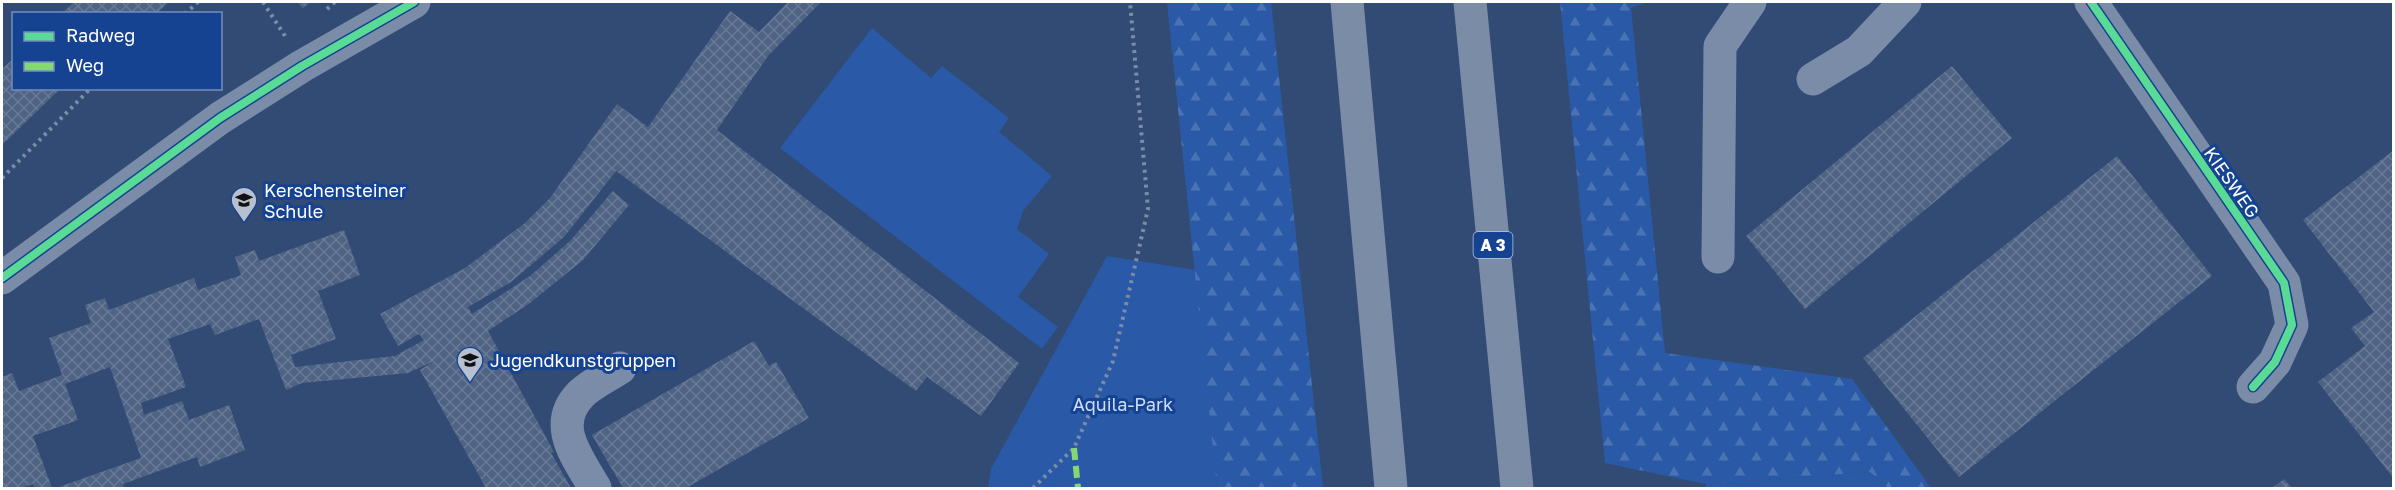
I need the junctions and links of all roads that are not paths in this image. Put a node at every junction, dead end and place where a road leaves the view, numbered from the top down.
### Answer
1 (414, 2) edge
2 (1347, 2) edge
3 (1470, 2) edge
4 (1750, 2) edge
5 (1905, 2) edge
6 (2091, 2) edge
7 (1813, 79) dead end
8 (1718, 258) dead end
9 (2, 278) edge
10 (620, 369) dead end
11 (2253, 387) dead end
12 (595, 489) edge
13 (1391, 489) edge
14 (1517, 489) edge

1 - 9 street
2 - 13 highway
3 - 14 highway, A 3
4 - 8 street
5 - 7 street
6 - 11 street, KIESWEG
10 - 12 street

